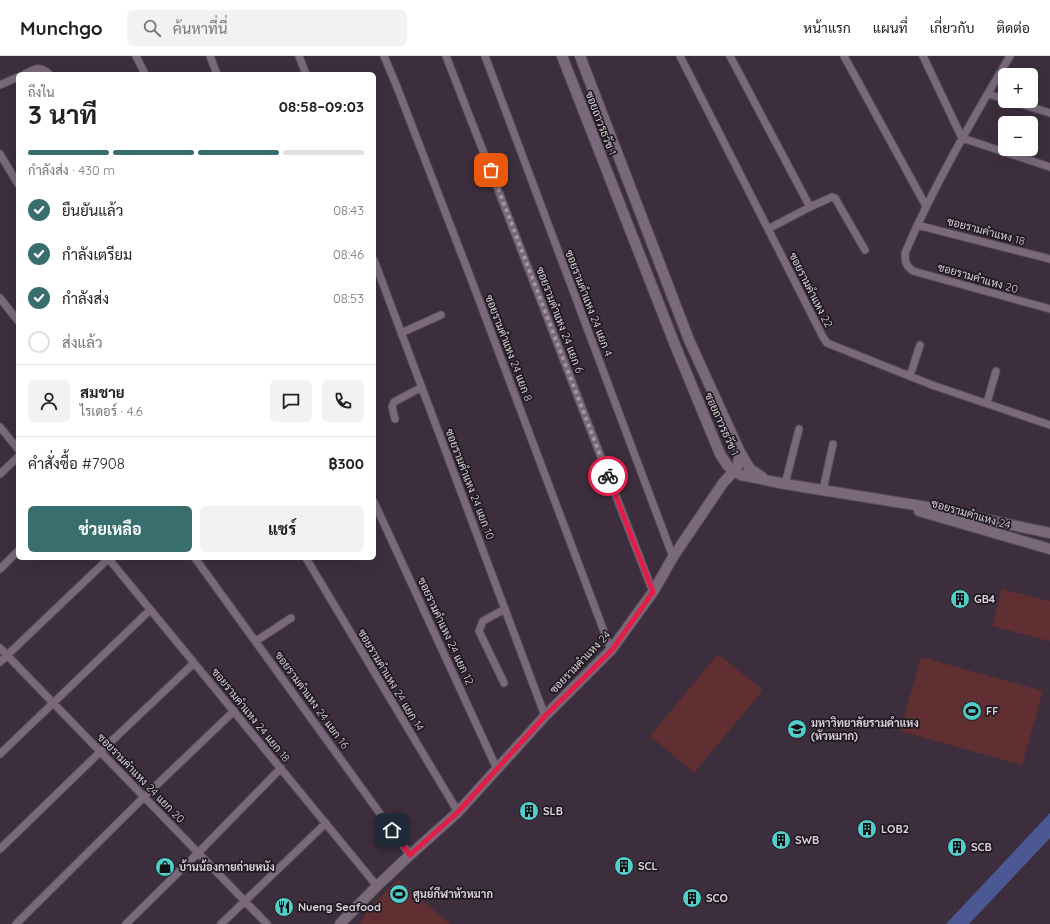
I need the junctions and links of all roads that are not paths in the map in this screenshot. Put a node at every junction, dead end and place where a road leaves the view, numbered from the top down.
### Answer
1 (136, 56) edge
2 (210, 56) edge
3 (299, 56) edge
4 (384, 56) edge
5 (446, 56) edge
6 (485, 56) edge
7 (562, 56) edge
8 (580, 56) edge
9 (680, 56) edge
10 (730, 56) edge
11 (844, 56) edge
12 (923, 56) edge
13 (1010, 56) edge
14 (30, 72) edge
15 (46, 72) edge
16 (144, 72) edge
17 (216, 72) edge
18 (305, 72) edge
19 (16, 78) edge
20 (0, 85) edge
21 (988, 94) junction
22 (998, 97) edge
23 (1034, 108) edge
24 (1050, 113) edge
25 (962, 138) junction
26 (0, 154) edge
27 (1050, 167) edge
28 (16, 181) edge
29 (926, 206) junction
30 (810, 207) junction
31 (917, 225) junction
32 (768, 229) junction
33 (865, 250) dead end
34 (1050, 260) edge
35 (376, 265) edge
36 (0, 298) edge
37 (1050, 309) edge
38 (441, 315) dead end
39 (16, 318) edge
40 (401, 333) junction
41 (689, 340) junction
42 (675, 345) junction
43 (920, 345) dead end
44 (996, 371) dead end
45 (910, 376) junction
46 (422, 387) junction
47 (987, 403) junction
48 (395, 419) dead end
49 (1050, 425) edge
50 (0, 427) edge
51 (799, 429) dead end
52 (833, 444) dead end
53 (16, 447) edge
54 (740, 452) junction
55 (720, 454) junction
56 (16, 459) edge
57 (734, 471) junction
58 (0, 474) edge
59 (767, 480) junction
60 (723, 483) junction
61 (785, 484) junction
62 (823, 490) junction
63 (887, 500) junction
64 (376, 506) edge
65 (1048, 533) edge
66 (1050, 549) edge
67 (16, 553) edge
68 (672, 557) junction
69 (106, 560) edge
70 (110, 560) edge
71 (196, 560) edge
72 (307, 560) edge
73 (0, 568) edge
74 (653, 592) junction
75 (505, 609) junction
76 (150, 610) junction
77 (291, 618) dead end
78 (256, 641) junction
79 (0, 648) edge
80 (612, 650) junction
81 (7, 655) junction
82 (0, 662) edge
83 (194, 663) junction
84 (504, 683) dead end
85 (53, 703) junction
86 (234, 711) junction
87 (545, 716) junction
88 (100, 752) junction
89 (0, 754) edge
90 (280, 768) junction
91 (497, 769) junction
92 (144, 797) junction
93 (458, 812) junction
94 (326, 823) junction
95 (0, 849) edge
96 (198, 853) junction
97 (410, 855) junction
98 (377, 886) junction
99 (245, 902) junction
100 (16, 924) edge
101 (126, 924) edge
102 (220, 924) edge
103 (267, 924) edge
104 (340, 924) edge

1 - 16 street
2 - 17 street
3 - 18 street
4 - 80 street, ซอยรามคำแหง 24 แยก 8
5 - 74 street, ซอยรามคำแหง 24 แยก 6
6 - 68 street, ซอยรามคำแหง 24 แยก 4
7 - 42 main road, ซอยถาวรธวัช 1
8 - 41 main road, ซอยถาวรธวัช 1
9 - 32 street, ซอยรามคำแหง 22
10 - 30 street
11 - 29 street
12 - 25 street
13 - 21 street
14 - 15 street
19 - 20 street
21 - 22 street
21 - 25 street
23 - 24 street
25 - 27 street
25 - 29 street
26 - 28 street
29 - 31 street
30 - 32 street
30 - 33 street
31 - 34 street, ซอยรามคำแหง 18
31 - 37 street, ซอยรามคำแหง 20
32 - 45 street, ซอยรามคำแหง 22
35 - 40 street, ซอยรามคำแหง 24 แยก 10
36 - 39 street
38 - 40 street
40 - 46 street, ซอยรามคำแหง 24 แยก 10
41 - 42 main road
41 - 54 main road, ซอยถาวรธวัช 1
42 - 55 main road, ซอยถาวรธวัช 1
43 - 45 street
44 - 47 street
45 - 47 street, ซอยรามคำแหง 22
46 - 48 street
46 - 75 street, ซอยรามคำแหง 24 แยก 10
47 - 49 street, ซอยรามคำแหง 22
50 - 53 street
51 - 61 street
52 - 62 street
54 - 57 main road, ซอยถาวรธวัช 1
54 - 59 main road
55 - 57 main road, ซอยถาวรธวัช 1
55 - 60 main road
56 - 58 street
57 - 59 main road, ซอยรามคำแหง 24
57 - 60 main road, ซอยรามคำแหง 24
59 - 60 main road
59 - 61 main road, ซอยรามคำแหง 24
60 - 68 main road, ซอยรามคำแหง 24
61 - 62 main road, ซอยรามคำแหง 24
62 - 63 main road, ซอยรามคำแหง 24
63 - 65 main road, ซอยรามคำแหง 24
63 - 66 main road, ซอยรามคำแหง 24
64 - 91 street, ซอยรามคำแหง 24 แยก 12
67 - 73 street
68 - 74 main road, ซอยรามคำแหง 24
69 - 81 street
70 - 76 street, ซอยรามคำแหง 24 แยก 18
71 - 78 street, ซอยรามคำแหง 24 แยก 16
72 - 93 street, ซอยรามคำแหง 24 แยก 14
74 - 80 main road, ซอยรามคำแหง 24
75 - 84 street
75 - 87 street, ซอยรามคำแหง 24 แยก 10
76 - 83 street, ซอยรามคำแหง 24 แยก 18
76 - 85 street
77 - 78 street
78 - 97 street, ซอยรามคำแหง 24 แยก 16
79 - 81 street, ซอยรามคำแหง 24 แยก 20
80 - 87 main road, ซอยรามคำแหง 24
81 - 82 street
81 - 85 street, ซอยรามคำแหง 24 แยก 20
83 - 86 street, ซอยรามคำแหง 24 แยก 18
83 - 88 street
85 - 88 street, ซอยรามคำแหง 24 แยก 20
85 - 89 street
86 - 90 street, ซอยรามคำแหง 24 แยก 18
86 - 92 street
87 - 91 main road, ซอยรามคำแหง 24
88 - 92 street, ซอยรามคำแหง 24 แยก 20
88 - 95 street
90 - 94 street, ซอยรามคำแหง 24 แยก 18
90 - 96 street
91 - 93 main road, ซอยรามคำแหง 24
92 - 96 street, ซอยรามคำแหง 24 แยก 20
92 - 100 street
93 - 97 main road, ซอยรามคำแหง 24
94 - 98 street, ซอยรามคำแหง 24 แยก 18
94 - 99 street
96 - 99 street, ซอยรามคำแหง 24 แยก 20
96 - 101 street
97 - 98 main road, ซอยรามคำแหง 24
98 - 104 main road, ซอยรามคำแหง 24
99 - 102 street
99 - 103 street, ซอยรามคำแหง 24 แยก 20

